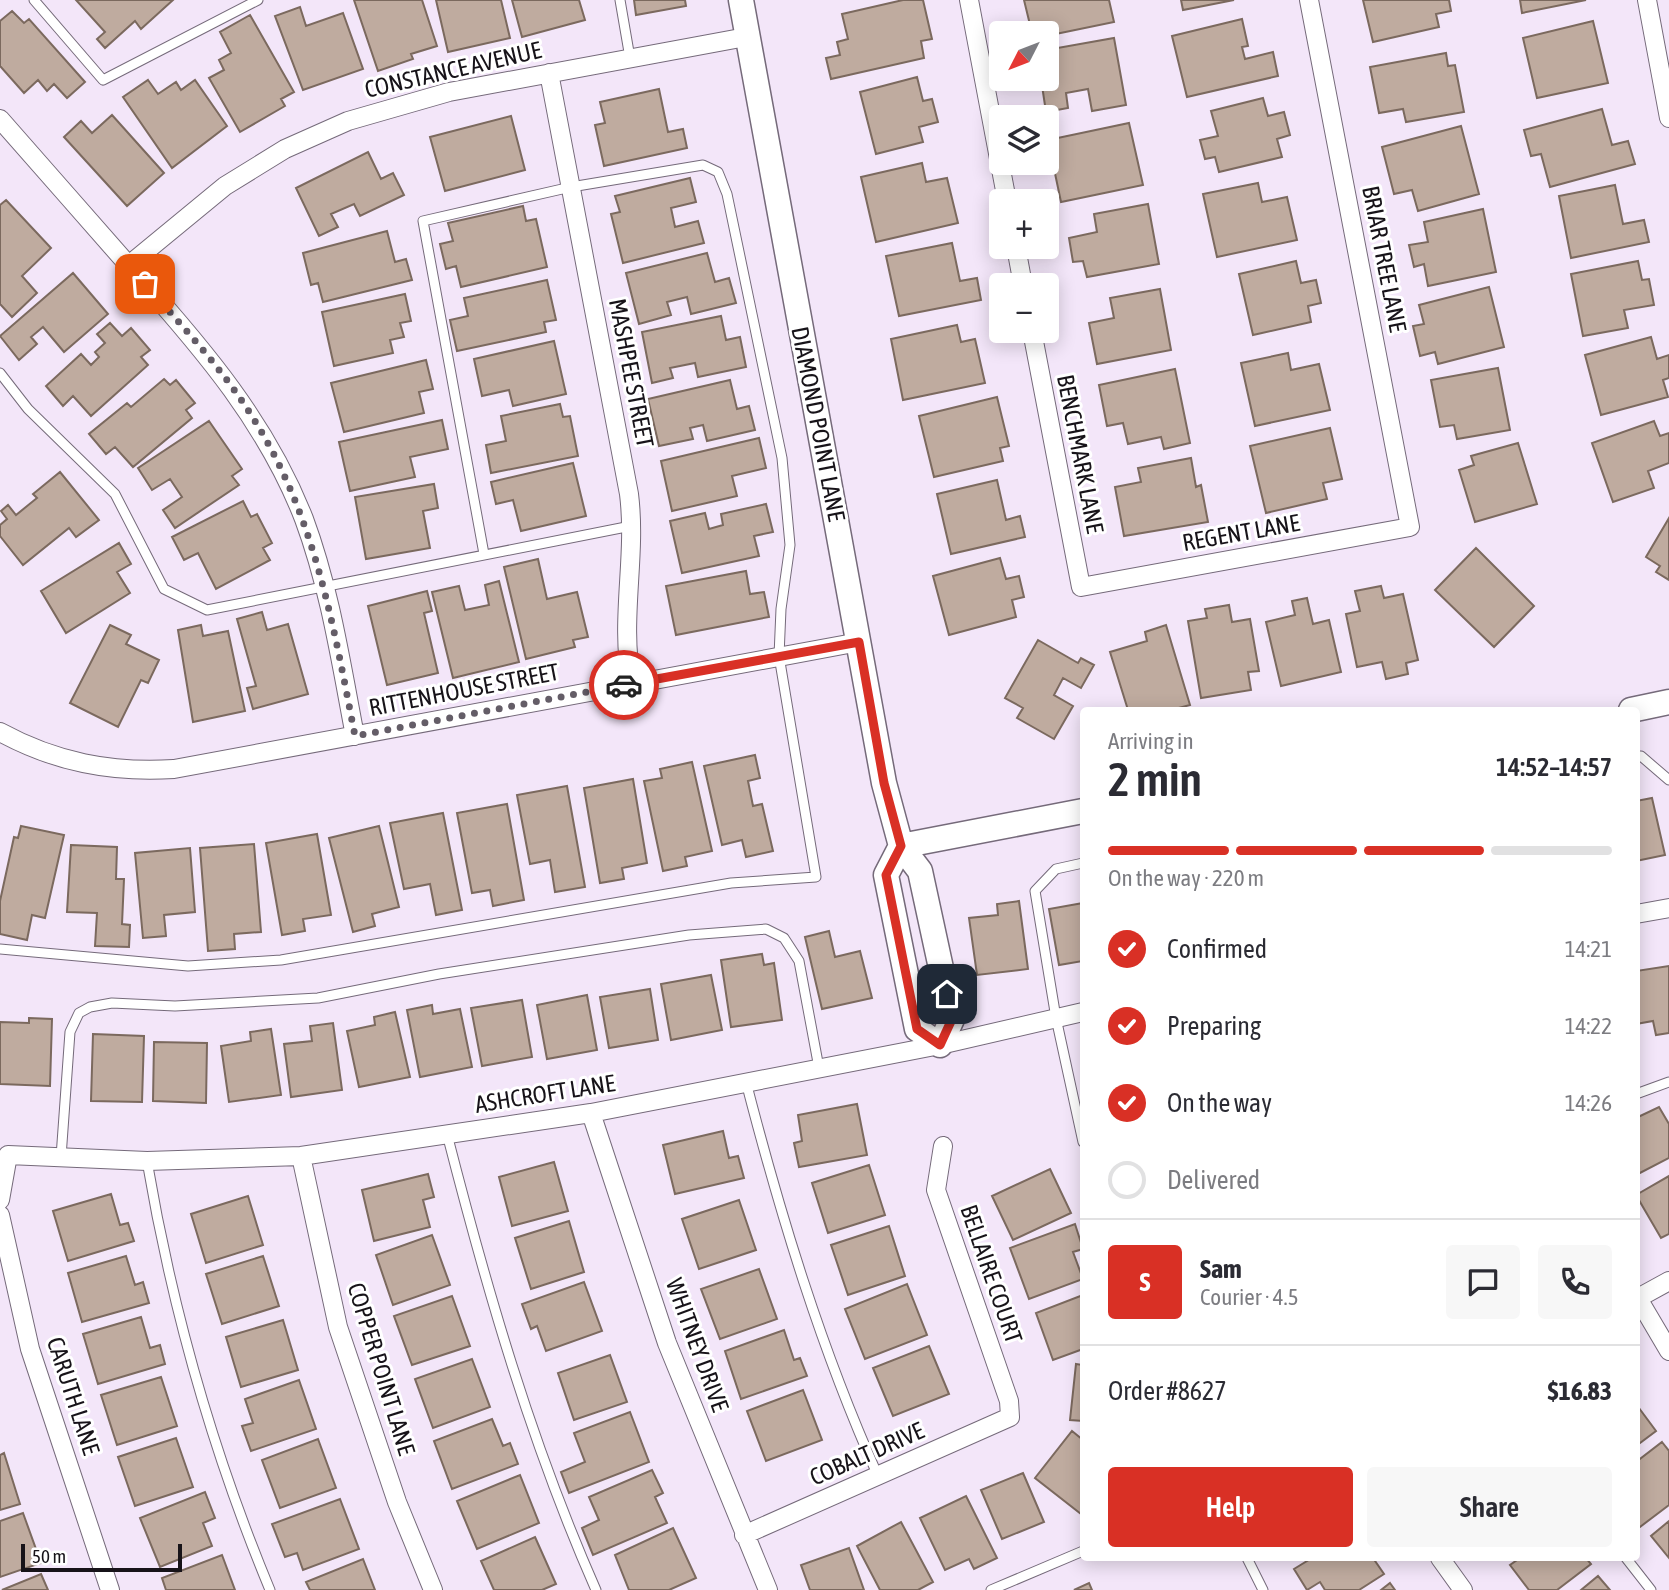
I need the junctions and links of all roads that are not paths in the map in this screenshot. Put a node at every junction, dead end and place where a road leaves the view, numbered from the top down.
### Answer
1 (34, 0) edge
2 (258, 0) edge
3 (620, 0) edge
4 (741, 0) edge
5 (968, 0) edge
6 (1309, 0) edge
7 (1647, 0) edge
8 (746, 37) junction
9 (630, 58) junction
10 (549, 73) junction
11 (1669, 118) edge
12 (3, 129) edge
13 (571, 187) junction
14 (1005, 189) edge
15 (129, 265) junction
16 (1034, 343) edge
17 (0, 373) edge
18 (633, 525) junction
19 (1410, 527) joint
20 (484, 554) junction
21 (324, 585) junction
22 (1081, 587) joint
23 (859, 642) junction
24 (779, 656) junction
25 (632, 684) junction
26 (1669, 702) edge
27 (1640, 708) edge
28 (0, 732) edge
29 (355, 736) junction
30 (1640, 756) edge
31 (1669, 780) edge
32 (1080, 812) edge
33 (901, 846) junction
34 (1080, 864) edge
35 (1669, 908) edge
36 (1640, 913) edge
37 (0, 949) edge
38 (1080, 1013) edge
39 (1056, 1018) junction
40 (940, 1045) junction
41 (819, 1068) junction
42 (746, 1082) junction
43 (1669, 1082) edge
44 (1640, 1093) edge
45 (591, 1113) junction
46 (1080, 1128) edge
47 (447, 1134) junction
48 (943, 1146) dead end
49 (301, 1156) junction
50 (61, 1157) junction
51 (148, 1161) junction
52 (0, 1200) edge
53 (0, 1214) edge
54 (1669, 1282) edge
55 (1640, 1295) edge
56 (1640, 1301) edge
57 (1669, 1351) edge
58 (1010, 1417) joint
59 (878, 1476) junction
60 (744, 1535) junction
61 (1080, 1552) edge
62 (1248, 1561) edge
63 (1442, 1561) edge
64 (1628, 1561) edge
65 (110, 1590) edge
66 (270, 1590) edge
67 (433, 1590) edge
68 (596, 1590) edge
69 (768, 1590) edge
70 (991, 1590) edge
71 (1263, 1590) edge
72 (1463, 1590) edge
73 (1651, 1590) edge

1 - 2 lane
3 - 9 lane
4 - 8 street, DIAMOND POINT LANE
5 - 14 street
6 - 19 street, BRIAR TREE LANE
7 - 11 street
8 - 9 street, CONSTANCE AVENUE
8 - 23 street, DIAMOND POINT LANE
9 - 10 street, CONSTANCE AVENUE
10 - 13 street, MASHPEE STREET
10 - 15 street, CONSTANCE AVENUE
12 - 15 street
13 - 18 street, MASHPEE STREET
13 - 20 lane
13 - 24 lane
15 - 21 street
16 - 22 street, BENCHMARK LANE
17 - 21 lane
18 - 20 lane
18 - 25 street, MASHPEE STREET
19 - 22 street, REGENT LANE
20 - 21 lane
21 - 29 street
23 - 24 street, RITTENHOUSE STREET
23 - 33 street, DIAMOND POINT LANE
24 - 25 street, RITTENHOUSE STREET
24 - 37 lane
25 - 29 street, RITTENHOUSE STREET
26 - 27 street
28 - 29 street, RITTENHOUSE STREET
30 - 31 lane
32 - 33 street
33 - 40 street, DIAMOND POINT LANE
33 - 40 street
34 - 39 lane
35 - 36 street
38 - 39 street, ASHCROFT LANE
39 - 40 street, ASHCROFT LANE
39 - 46 lane
40 - 41 street, ASHCROFT LANE
41 - 42 street, ASHCROFT LANE
41 - 50 lane
42 - 45 street, ASHCROFT LANE
42 - 59 lane
43 - 44 lane
45 - 47 street, ASHCROFT LANE
45 - 60 street, WHITNEY DRIVE
47 - 49 street, ASHCROFT LANE
47 - 68 lane
48 - 58 street, BELLAIRE COURT
49 - 51 street, ASHCROFT LANE
49 - 67 street, COPPER POINT LANE
50 - 51 street, ASHCROFT LANE
50 - 52 street, ASHCROFT LANE
51 - 66 lane
53 - 65 street, CARUTH LANE
54 - 55 street
56 - 57 street
58 - 59 street, COBALT DRIVE
59 - 60 street, COBALT DRIVE
60 - 69 street, WHITNEY DRIVE
61 - 70 lane
62 - 71 lane
63 - 72 street
64 - 73 lane

